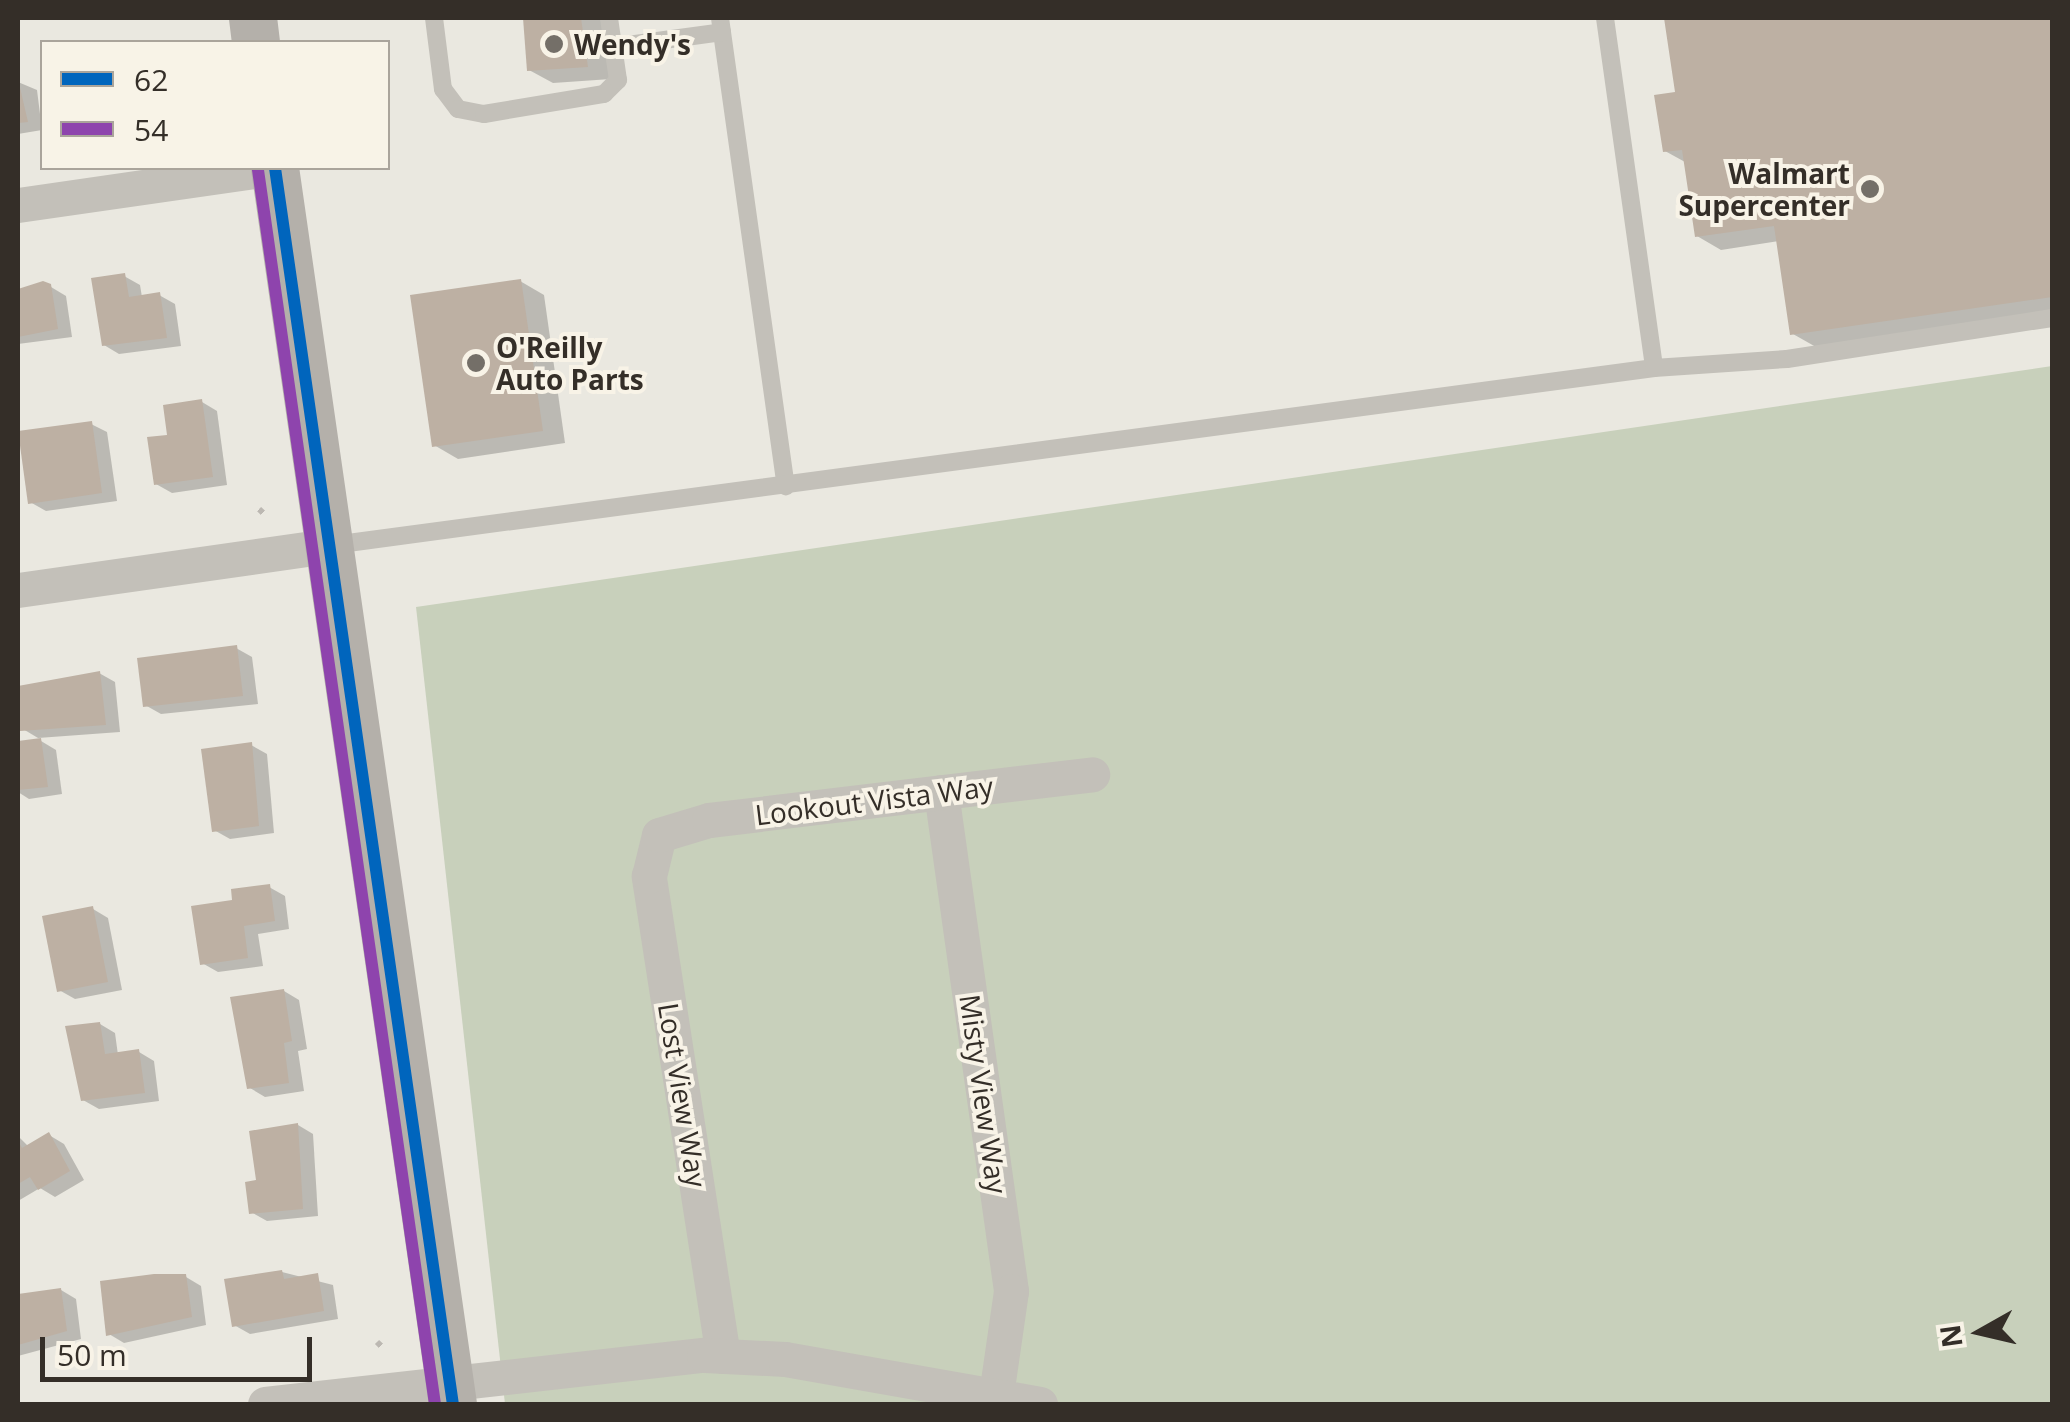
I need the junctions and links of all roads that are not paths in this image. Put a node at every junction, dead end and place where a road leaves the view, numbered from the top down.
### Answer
1 (434, 18) edge
2 (609, 18) edge
3 (1605, 18) edge
4 (721, 25) edge
5 (613, 47) junction
6 (260, 170) edge
7 (274, 170) edge
8 (18, 205) edge
9 (2052, 318) edge
10 (1654, 368) junction
11 (786, 486) junction
12 (328, 546) junction
13 (18, 590) edge
14 (1092, 774) dead end
15 (941, 792) junction
16 (659, 835) joint
17 (723, 1356) junction
18 (452, 1394) edge
19 (996, 1395) junction
20 (266, 1404) edge
21 (1040, 1404) edge

1 - 5 lane
2 - 5 lane
3 - 10 lane
4 - 5 lane
4 - 11 lane
6 - 8 street
7 - 12 main road
9 - 10 lane
10 - 11 lane
11 - 12 lane
12 - 13 street
12 - 18 main road
14 - 15 street, Lookout Vista Way
15 - 16 street, Lookout Vista Way
15 - 19 street, Misty View Way
16 - 17 street, Lost View Way
17 - 18 street
17 - 19 street
18 - 20 street
19 - 21 street

